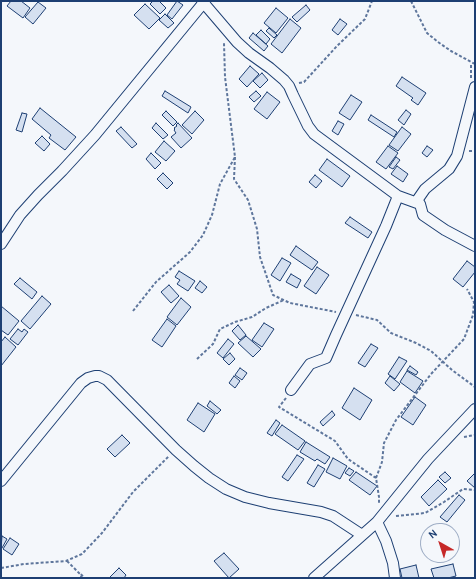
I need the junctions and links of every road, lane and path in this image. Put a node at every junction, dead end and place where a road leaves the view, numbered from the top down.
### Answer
1 (372, 1) edge
2 (412, 1) edge
3 (204, 2) edge
4 (223, 26) junction
5 (475, 64) edge
6 (289, 86) junction
7 (475, 86) edge
8 (235, 157) junction
9 (398, 196) junction
10 (420, 204) junction
11 (1, 244) edge
12 (475, 246) edge
13 (467, 289) dead end
14 (284, 300) junction
15 (133, 311) dead end
16 (346, 314) junction
17 (197, 359) dead end
18 (442, 362) junction
19 (475, 387) edge
20 (291, 390) joint
21 (475, 409) edge
22 (176, 450) junction
23 (376, 478) junction
24 (1, 481) edge
25 (475, 490) edge
26 (379, 504) dead end
27 (395, 516) dead end
28 (377, 522) junction
29 (362, 535) junction
30 (66, 561) junction
31 (1, 568) edge
32 (83, 578) edge
33 (314, 578) edge
34 (395, 578) edge

1 - 6 path
2 - 5 path
3 - 4 street
3 - 11 street
4 - 6 street
4 - 8 path
6 - 9 street
7 - 10 street
8 - 14 path
8 - 15 path
9 - 10 street
9 - 16 street
10 - 12 street
13 - 18 path
14 - 16 path
14 - 17 path
16 - 18 path
16 - 20 street
18 - 19 path
18 - 23 path
20 - 23 path
21 - 28 street
22 - 24 street
22 - 29 street
22 - 30 path
23 - 26 path
25 - 27 path
28 - 29 street
28 - 34 street
29 - 33 street
30 - 31 path
30 - 32 path

